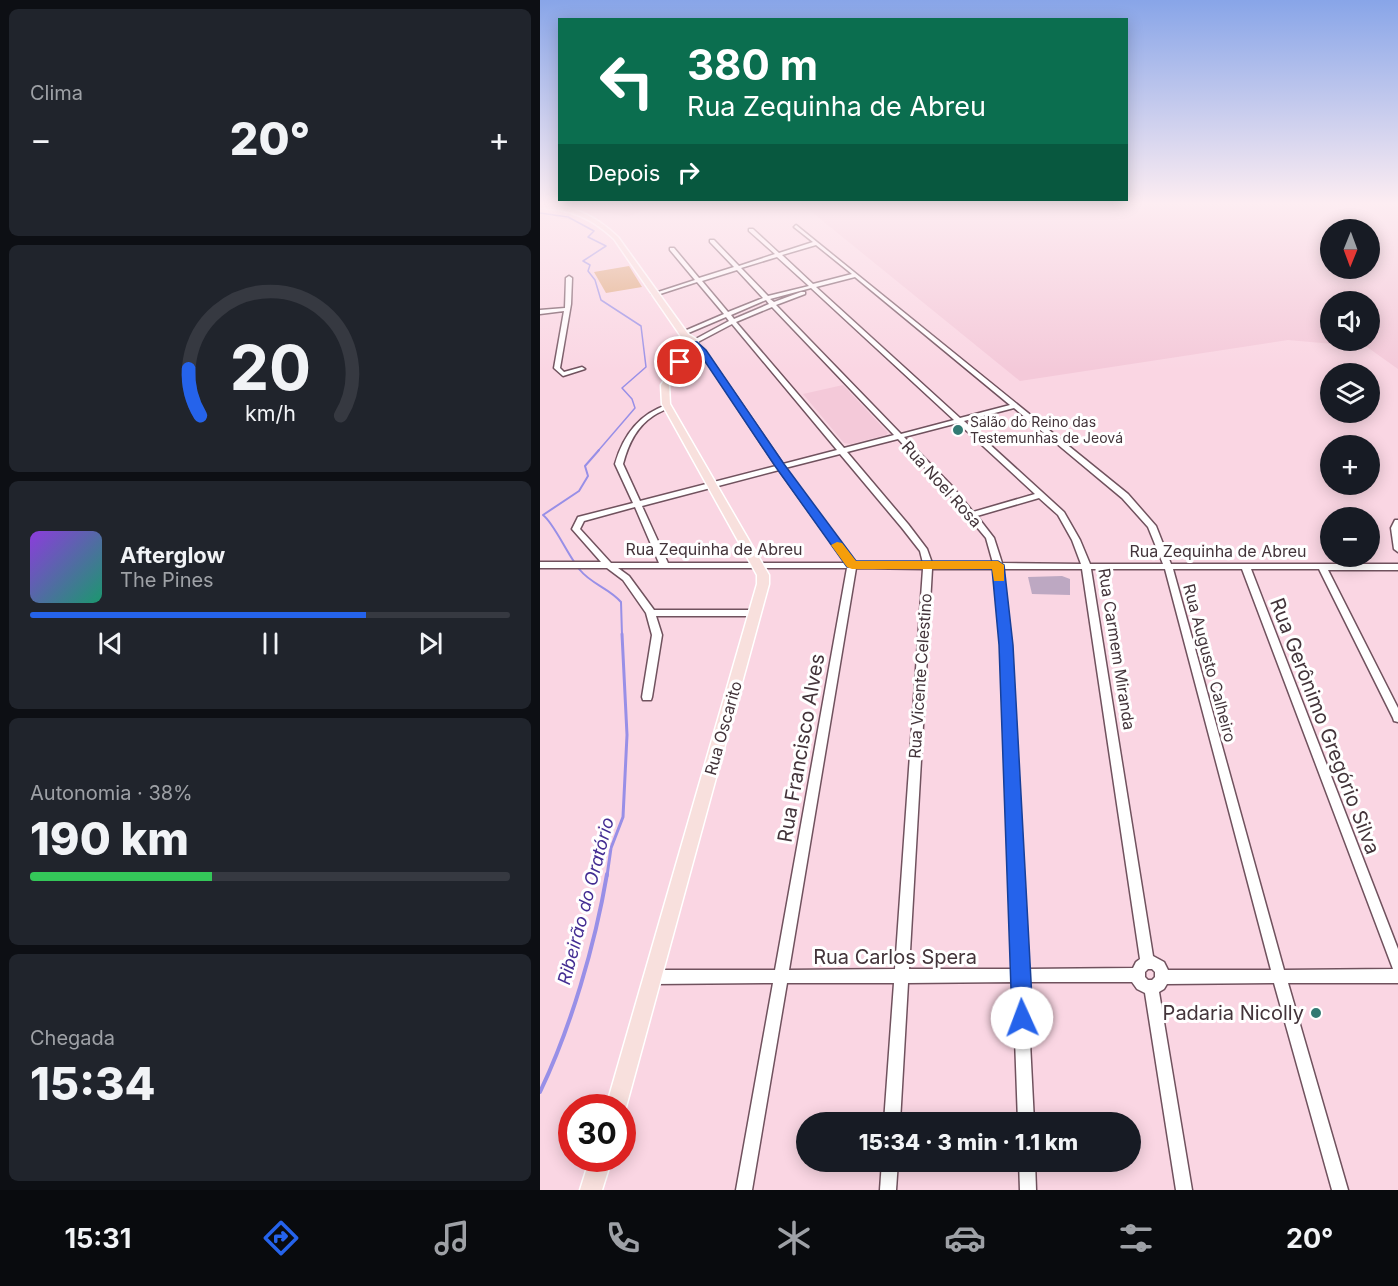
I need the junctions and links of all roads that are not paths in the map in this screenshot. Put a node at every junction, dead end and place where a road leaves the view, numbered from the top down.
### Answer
1 (630, 259) edge
2 (680, 259) edge
3 (729, 259) edge
4 (766, 259) edge
5 (781, 259) edge
6 (836, 259) edge
7 (738, 268) junction
8 (859, 277) junction
9 (569, 278) dead end
10 (698, 280) junction
11 (813, 287) junction
12 (655, 294) junction
13 (770, 301) junction
14 (567, 309) junction
15 (540, 312) edge
16 (730, 317) junction
17 (687, 340) junction
18 (703, 356) junction
19 (683, 358) junction
20 (674, 368) junction
21 (582, 369) dead end
22 (1016, 406) junction
23 (667, 407) junction
24 (959, 420) junction
25 (899, 436) junction
26 (840, 450) junction
27 (780, 466) junction
28 (713, 484) junction
29 (1040, 495) junction
30 (636, 503) junction
31 (973, 515) junction
32 (1398, 522) edge
33 (1398, 549) edge
34 (607, 564) junction
35 (664, 564) junction
36 (758, 564) junction
37 (540, 565) edge
38 (852, 565) junction
39 (928, 565) junction
40 (998, 565) junction
41 (1086, 565) junction
42 (1168, 566) junction
43 (1245, 566) junction
44 (1320, 566) edge
45 (1322, 567) edge
46 (1380, 567) edge
47 (1398, 567) edge
48 (651, 613) junction
49 (755, 613) junction
50 (647, 697) dead end
51 (1398, 718) edge
52 (1147, 962) junction
53 (1398, 966) edge
54 (1137, 975) junction
55 (1279, 976) junction
56 (1398, 976) edge
57 (654, 977) junction
58 (779, 977) junction
59 (902, 977) junction
60 (1021, 977) junction
61 (1157, 982) junction
62 (620, 1094) edge
63 (893, 1112) edge
64 (1026, 1112) edge
65 (597, 1172) edge
66 (889, 1172) edge
67 (1027, 1172) edge
68 (591, 1190) edge
69 (744, 1190) edge
70 (888, 1190) edge
71 (1028, 1190) edge
72 (1184, 1190) edge
73 (1340, 1190) edge

1 - 12 main road
2 - 10 street
3 - 7 street, Rua Noel Rosa
4 - 7 street
5 - 11 street, Rua Carmem Miranda
6 - 8 street, Rua Augusto Calheiro
7 - 10 street
7 - 13 street, Rua Noel Rosa
8 - 11 street
8 - 22 street, Rua Augusto Calheiro
9 - 14 street
10 - 12 street
10 - 16 street
11 - 13 street
11 - 24 street, Rua Carmem Miranda
12 - 17 main road
13 - 16 street
13 - 25 street, Rua Noel Rosa
14 - 15 street
14 - 21 street
16 - 17 street
16 - 17 street
16 - 26 street
17 - 18 street
17 - 19 main road
17 - 20 main road
18 - 19 main road
18 - 27 street
19 - 20 main road
20 - 23 main road
22 - 24 street
22 - 42 street, Rua Augusto Calheiro
23 - 28 main road, Rua Oscarito
23 - 30 street
24 - 25 street
24 - 29 street, Rua Carmem Miranda
25 - 26 street
25 - 31 street, Rua Noel Rosa
26 - 27 street
26 - 39 street
27 - 28 street
27 - 38 street
28 - 30 street
28 - 36 main road, Rua Oscarito
29 - 31 street
29 - 41 street, Rua Carmem Miranda
30 - 34 street
30 - 35 street
31 - 40 street, Rua Noel Rosa
32 - 33 street
34 - 35 street, Rua Zequinha de Abreu
34 - 37 street, Rua Zequinha de Abreu
34 - 48 street
35 - 36 street, Rua Zequinha de Abreu
36 - 38 street, Rua Zequinha de Abreu
36 - 49 main road, Rua Oscarito
38 - 39 street, Rua Zequinha de Abreu
38 - 58 street, Rua Francisco Alves
39 - 40 street, Rua Zequinha de Abreu
39 - 59 street, Rua Vicente Celestino
40 - 41 street, Rua Zequinha de Abreu
40 - 60 street, Rua Noel Rosa
41 - 42 street, Rua Zequinha de Abreu
41 - 52 street, Rua Carmem Miranda
42 - 43 street, Rua Zequinha de Abreu
42 - 55 street, Rua Augusto Calheiro
43 - 44 street, Rua Zequinha de Abreu
43 - 53 street, Rua Gerônimo Gregório Silva
45 - 51 street
46 - 47 street, Rua Zequinha de Abreu
48 - 49 street
48 - 50 street
49 - 57 main road, Rua Oscarito
52 - 54 street
52 - 61 street
54 - 60 street, Rua Carlos Spera
54 - 61 street
55 - 56 street
55 - 61 street
55 - 73 street, Rua Augusto Calheiro
57 - 58 street, Rua Carlos Spera
57 - 62 main road, Rua Oscarito
58 - 59 street, Rua Carlos Spera
58 - 69 street, Rua Francisco Alves
59 - 60 street, Rua Carlos Spera
59 - 63 street, Rua Vicente Celestino
60 - 64 street, Rua Noel Rosa
61 - 72 street
65 - 68 main road
66 - 70 street
67 - 71 street

